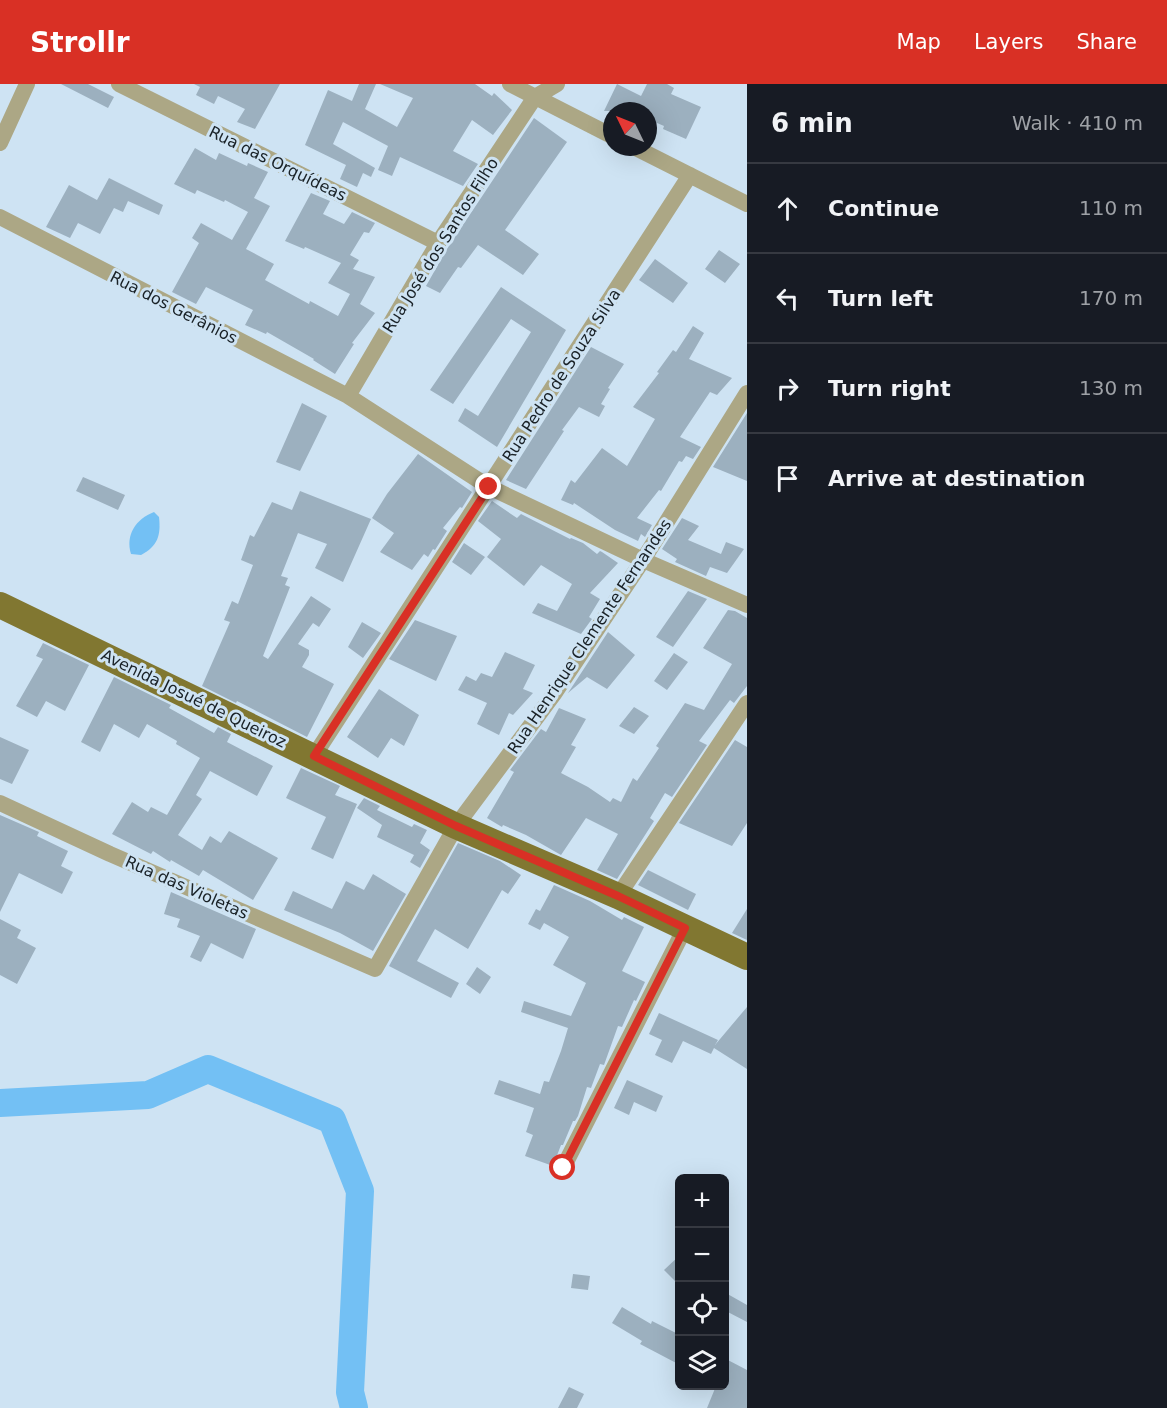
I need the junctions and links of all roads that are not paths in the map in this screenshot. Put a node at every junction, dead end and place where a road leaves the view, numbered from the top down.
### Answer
1 (27, 84) edge
2 (118, 84) edge
3 (510, 84) edge
4 (557, 84) edge
5 (535, 97) junction
6 (603, 131) edge
7 (0, 144) edge
8 (652, 156) edge
9 (690, 175) junction
10 (747, 204) edge
11 (0, 217) edge
12 (438, 243) junction
13 (747, 393) edge
14 (348, 396) junction
15 (489, 487) junction
16 (643, 560) junction
17 (0, 605) edge
18 (747, 605) edge
19 (747, 703) edge
20 (314, 756) junction
21 (0, 802) edge
22 (456, 826) junction
23 (618, 896) junction
24 (685, 928) junction
25 (747, 957) edge
26 (375, 969) joint
27 (563, 1168) dead end

1 - 7 street
2 - 12 street, Rua das Orquídeas
3 - 5 street
4 - 5 street
5 - 6 street
5 - 12 street, Rua José dos Santos Filho
8 - 9 street
9 - 10 street
9 - 15 street, Rua Pedro de Souza Silva
11 - 14 street, Rua dos Gerânios
12 - 14 street, Rua José dos Santos Filho
13 - 16 street, Rua Henrique Clemente Fernandes
14 - 15 street, Rua dos Gerânios
15 - 16 street, Rua dos Gerânios
15 - 20 street, Rua Pedro de Souza Silva
16 - 18 street, Rua dos Gerânios
16 - 22 street, Rua Henrique Clemente Fernandes
17 - 20 main road, Avenida Josué de Queiroz
19 - 23 street
20 - 22 main road, Avenida Josué de Queiroz
21 - 26 street, Rua das Violetas
22 - 23 main road, Avenida Josué de Queiroz
22 - 26 street, Rua Henrique Clemente Fernandes
23 - 24 main road, Avenida Josué de Queiroz
24 - 25 main road, Avenida Josué de Queiroz
24 - 27 street

